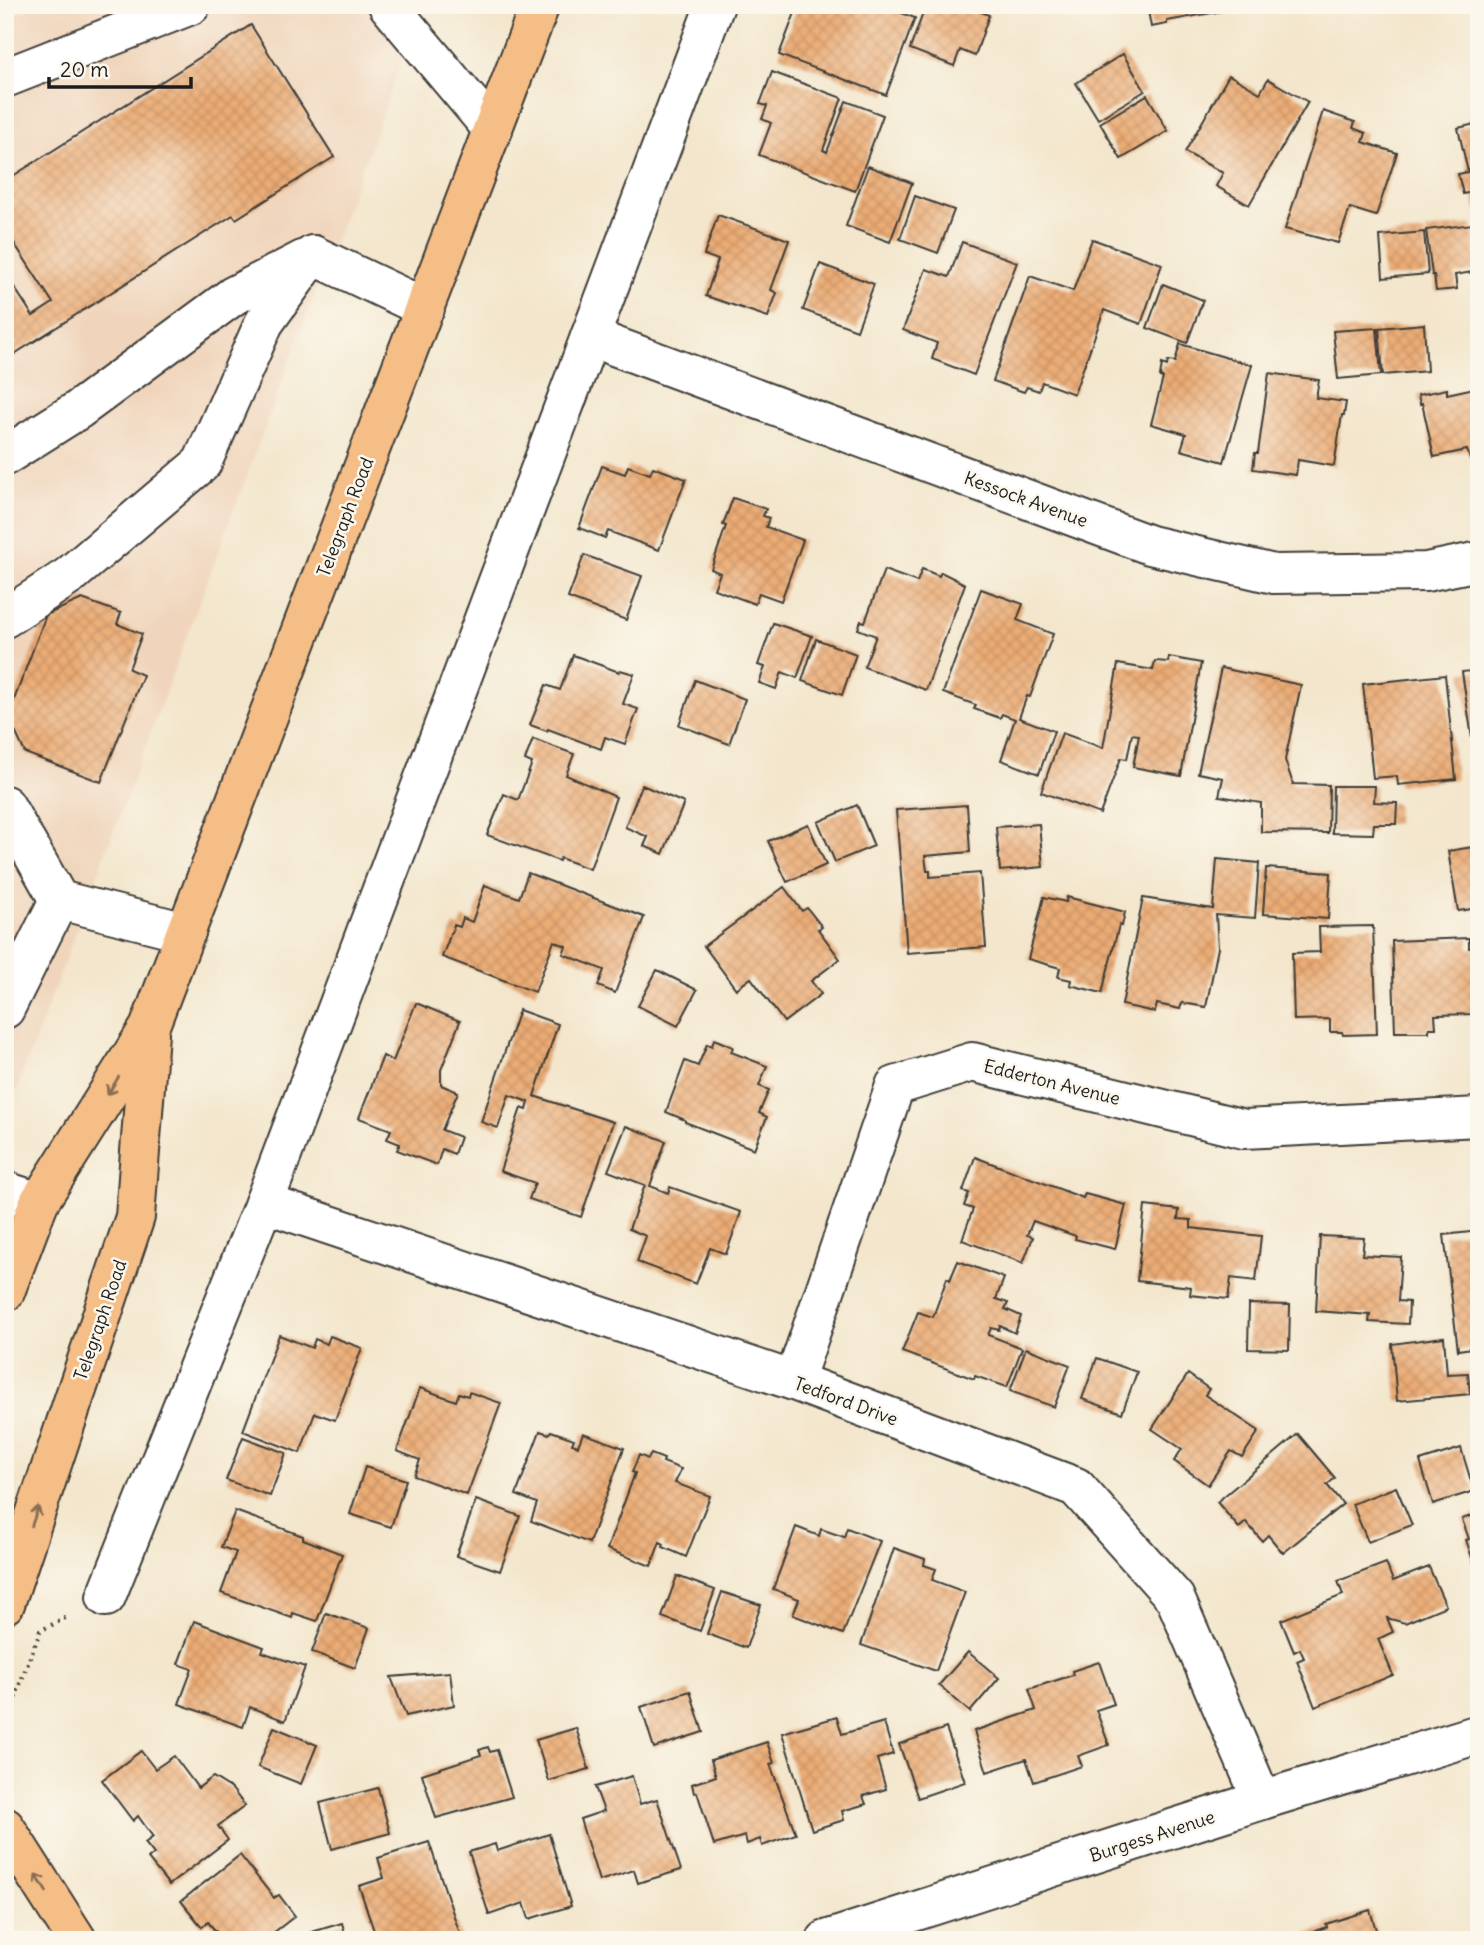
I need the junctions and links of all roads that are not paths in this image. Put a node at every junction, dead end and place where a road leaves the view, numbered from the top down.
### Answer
1 (191, 5) edge
2 (388, 5) edge
3 (540, 5) edge
4 (715, 5) edge
5 (5, 78) edge
6 (493, 130) junction
7 (313, 255) junction
8 (425, 308) junction
9 (590, 337) junction
10 (5, 456) edge
11 (1479, 561) edge
12 (5, 618) edge
13 (5, 805) edge
14 (59, 900) junction
15 (186, 932) junction
16 (5, 1009) edge
17 (149, 1028) junction
18 (1479, 1117) edge
19 (22, 1197) edge
20 (264, 1203) junction
21 (9, 1278) edge
22 (794, 1381) junction
23 (106, 1597) road end
24 (5, 1604) edge
25 (1479, 1734) edge
26 (1262, 1800) junction
27 (5, 1826) edge
28 (77, 1940) edge
29 (826, 1940) edge

1 - 5 street
2 - 6 street
3 - 6 main road, Telegraph Road
4 - 9 street
6 - 8 main road, Telegraph Road
7 - 8 street
7 - 10 street
7 - 12 street
8 - 15 main road, Telegraph Road
9 - 11 street, Kessock Avenue
9 - 20 street
13 - 14 street
14 - 15 street
14 - 16 street
15 - 17 main road, Telegraph Road
17 -> 19 main road, Telegraph Road
24 -> 17 main road, Telegraph Road
18 - 22 street, Edderton Avenue
19 - 21 main road, Telegraph Road
20 - 22 street, Tedford Drive
20 - 23 street
22 - 26 street, Tedford Drive
25 - 26 street, Burgess Avenue
26 - 29 street, Burgess Avenue
28 -> 27 main road

